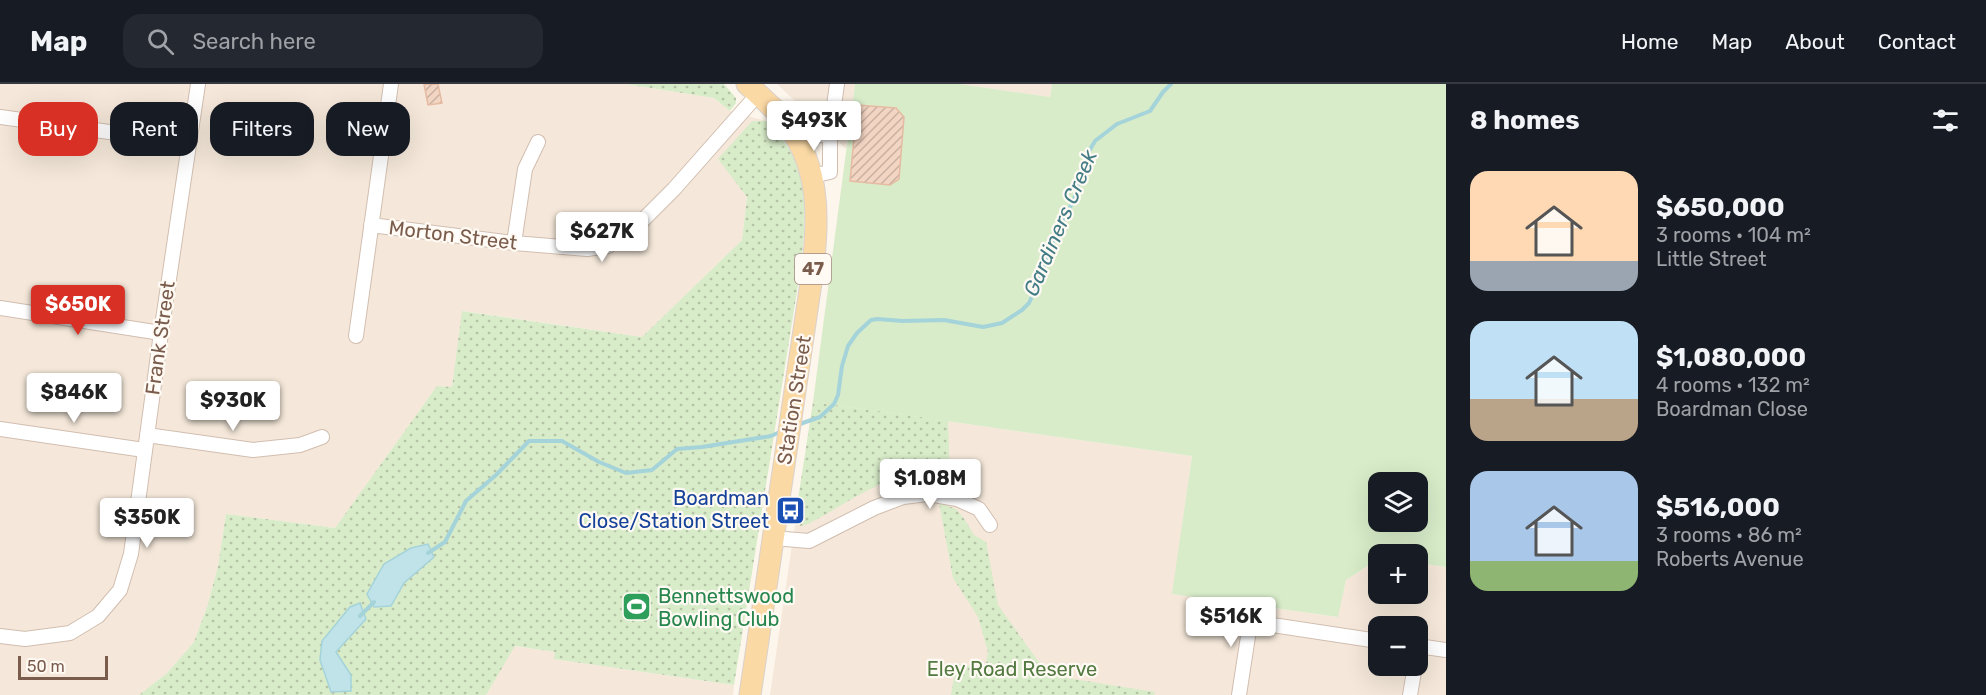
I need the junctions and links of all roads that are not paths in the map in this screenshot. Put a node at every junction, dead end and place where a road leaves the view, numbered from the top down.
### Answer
1 (198, 84) edge
2 (391, 84) edge
3 (837, 84) edge
4 (753, 89) edge
5 (195, 102) edge
6 (0, 117) edge
7 (110, 132) edge
8 (830, 134) junction
9 (796, 138) junction
10 (538, 142) dead end
11 (187, 156) edge
12 (821, 174) junction
13 (371, 225) junction
14 (514, 243) junction
15 (0, 308) edge
16 (160, 333) junction
17 (356, 336) dead end
18 (0, 429) edge
19 (147, 435) junction
20 (322, 437) dead end
21 (144, 450) junction
22 (990, 525) dead end
23 (773, 538) junction
24 (0, 636) edge
25 (1368, 639) edge
26 (1428, 648) edge
27 (1446, 650) edge
28 (1413, 676) edge
29 (750, 695) edge
30 (1239, 695) edge
31 (1410, 695) edge

1 - 5 street, Frank Street
2 - 13 street
3 - 8 street, Station Street
4 - 9 main road, Station Street / 47
4 - 14 street, Morton Street
6 - 7 street
8 - 9 street
8 - 12 street, Station Street
9 - 12 main road, Station Street / 47
10 - 14 street
11 - 16 street, Frank Street
12 - 23 main road, Station Street / 47
13 - 14 street, Morton Street
13 - 17 street
15 - 16 street
16 - 19 street, Frank Street
18 - 21 street
19 - 20 street
19 - 21 street, Frank Street
21 - 24 street, Frank Street
22 - 23 street
23 - 29 main road, Station Street / 47
25 - 30 street
26 - 27 street
28 - 31 street

